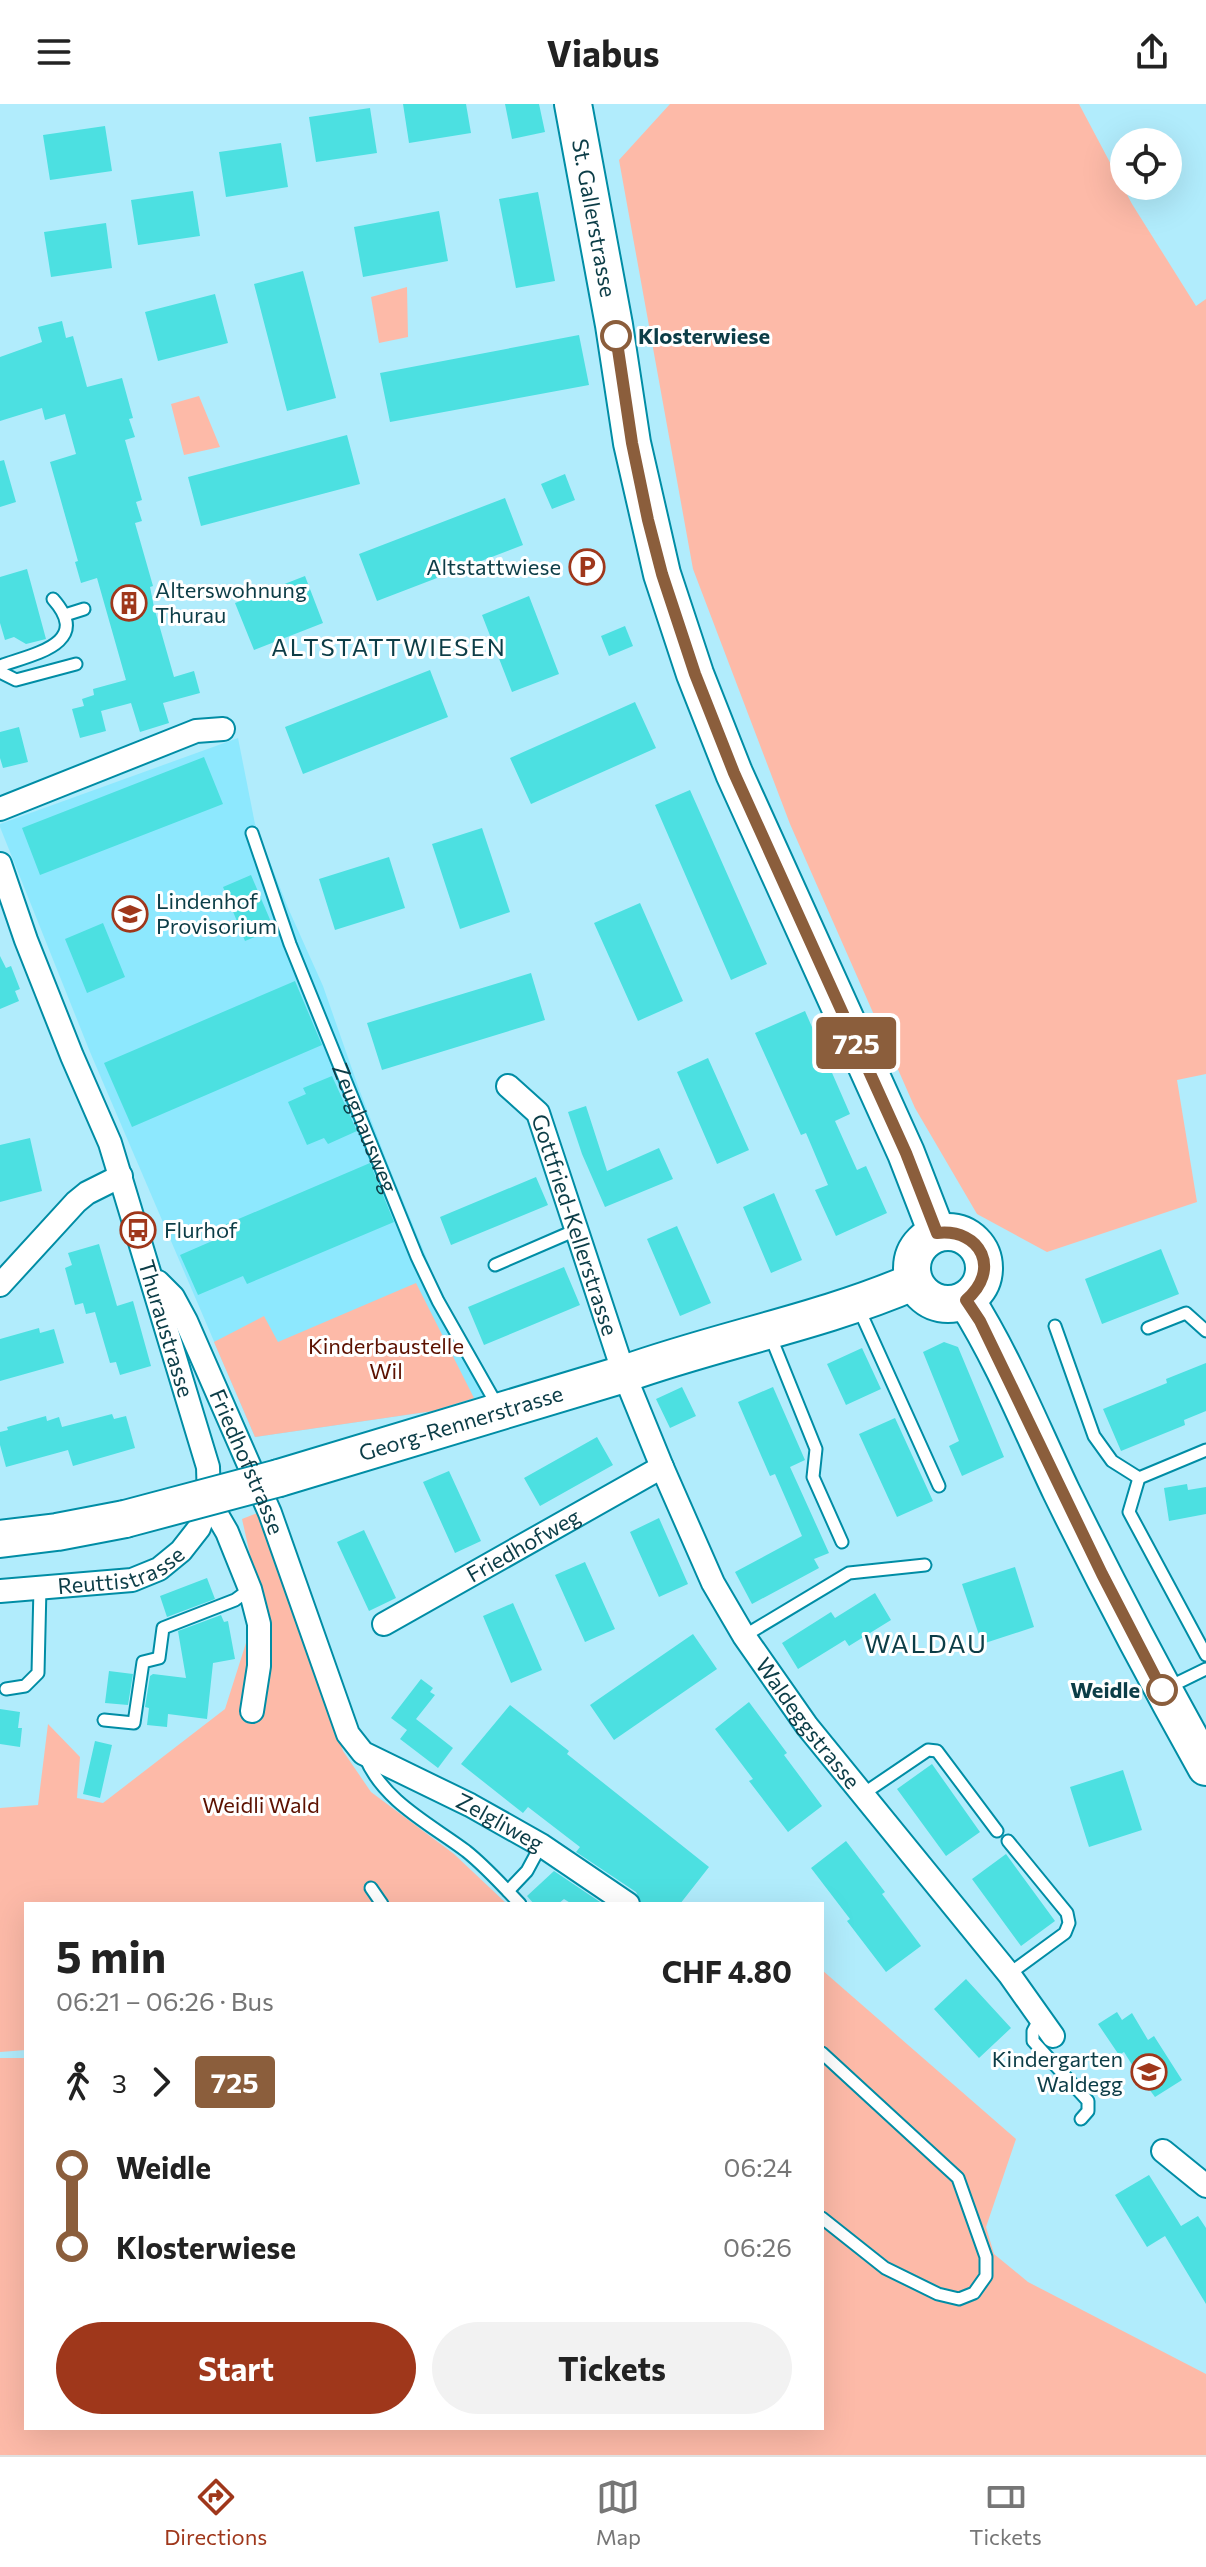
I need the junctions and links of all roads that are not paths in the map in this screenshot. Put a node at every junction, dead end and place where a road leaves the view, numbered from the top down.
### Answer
1 (573, 104) edge
2 (53, 599) dead end
3 (84, 609) dead end
4 (65, 615) junction
5 (76, 664) dead end
6 (0, 666) edge
7 (0, 672) edge
8 (223, 729) dead end
9 (0, 809) edge
10 (252, 833) dead end
11 (0, 864) edge
12 (508, 1086) dead end
13 (121, 1176) junction
14 (576, 1230) junction
15 (937, 1233) junction
16 (495, 1265) dead end
17 (152, 1277) junction
18 (913, 1282) junction
19 (0, 1285) edge
20 (966, 1300) junction
21 (856, 1303) junction
22 (1055, 1326) dead end
23 (1148, 1328) dead end
24 (768, 1331) junction
25 (1206, 1331) edge
26 (624, 1374) junction
27 (498, 1412) junction
28 (1206, 1450) edge
29 (662, 1467) junction
30 (1139, 1478) junction
31 (939, 1486) dead end
32 (209, 1501) junction
33 (0, 1539) edge
34 (842, 1542) dead end
35 (925, 1565) dead end
36 (40, 1587) junction
37 (250, 1589) junction
38 (0, 1591) edge
39 (384, 1624) dead end
40 (744, 1636) junction
41 (1206, 1655) edge
42 (1206, 1669) edge
43 (6, 1689) dead end
44 (1162, 1690) junction
45 (252, 1711) dead end
46 (104, 1720) dead end
47 (363, 1753) junction
48 (1206, 1767) edge
49 (863, 1794) junction
50 (997, 1831) dead end
51 (1008, 1841) dead end
52 (541, 1845) junction
53 (371, 1888) dead end
54 (508, 1891) junction
55 (381, 1902) edge
56 (518, 1902) edge
57 (625, 1902) edge
58 (1009, 1974) junction
59 (1040, 2017) junction
60 (1053, 2036) dead end
61 (824, 2055) edge
62 (1081, 2119) dead end
63 (1163, 2151) dead end
64 (1206, 2186) edge
65 (824, 2220) edge

1 - 15 main road, St. Gallerstrasse
2 - 4 lane
3 - 4 lane
4 - 6 lane
5 - 7 lane
8 - 9 street
10 - 27 lane, Zeughausweg
11 - 13 street, Thuraustrasse
12 - 14 street, Gottfried-Kellerstrasse
13 - 17 street, Thuraustrasse
13 - 19 street
14 - 16 lane
14 - 26 street, Gottfried-Kellerstrasse
15 - 18 main road
15 - 20 main road
17 - 32 street, Thuraustrasse
17 - 47 street, Friedhofstrasse
18 - 20 main road
18 - 21 main road, Georg-Rennerstrasse
20 - 44 main road
21 - 24 main road, Georg-Rennerstrasse
21 - 31 lane
22 - 30 lane
23 - 25 lane
24 - 26 main road, Georg-Rennerstrasse
24 - 34 lane
26 - 27 main road, Georg-Rennerstrasse
26 - 29 street, Waldeggstrasse
27 - 33 main road, Georg-Rennerstrasse, bridge
28 - 30 lane
29 - 39 street, Friedhofweg
29 - 40 street, Waldeggstrasse
30 - 41 lane
32 - 36 street, Reuttistrasse
32 - 37 street, Thuraustrasse
35 - 40 lane
36 - 38 street, Reuttistrasse
36 - 43 lane
37 - 45 street, Thuraustrasse
37 - 46 lane
40 - 49 street, Waldeggstrasse
42 - 44 lane
44 - 48 main road
47 - 52 street, Zelgliweg
47 - 54 lane
49 - 50 lane
49 - 58 street, Waldeggstrasse
51 - 58 lane
52 - 54 lane
52 - 57 street, Zelgliweg
53 - 55 lane
54 - 56 lane
58 - 59 street, Waldeggstrasse
59 - 60 street, Waldeggstrasse
59 - 62 lane
61 - 65 lane
63 - 64 street

